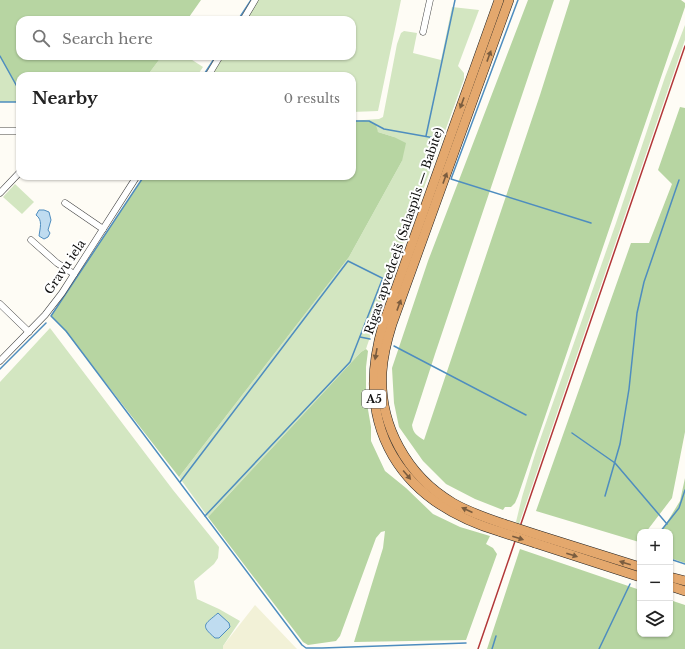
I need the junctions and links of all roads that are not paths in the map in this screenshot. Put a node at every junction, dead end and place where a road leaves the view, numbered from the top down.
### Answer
1 (255, 0) edge
2 (430, 0) edge
3 (499, 0) edge
4 (509, 0) edge
5 (245, 16) edge
6 (423, 32) dead end
7 (218, 60) edge
8 (210, 72) edge
9 (0, 131) edge
10 (16, 132) edge
11 (16, 176) edge
12 (133, 180) edge
13 (0, 193) edge
14 (65, 203) dead end
15 (103, 229) junction
16 (32, 240) dead end
17 (74, 274) junction
18 (0, 304) edge
19 (29, 332) junction
20 (0, 361) edge
21 (502, 528) junction
22 (536, 539) junction
23 (637, 566) edge
24 (637, 576) edge
25 (673, 578) edge
26 (685, 581) edge
27 (673, 587) edge
28 (685, 591) edge

1 - 5 street
2 - 6 street
3 -> 21 highway, Rīgas apvedceļš (Salaspils — Babīte) / A5
21 -> 4 highway, Rīgas apvedceļš (Salaspils — Babīte) / A5
7 - 8 street
9 - 10 street
11 - 13 street
12 - 15 street, Gravu iela
14 - 15 street
15 - 17 street, Gravu iela
16 - 17 street
17 - 19 street, Gravu iela
18 - 19 street
19 - 20 street, Gravu iela
21 - 22 highway, Rīgas apvedceļš (Salaspils — Babīte) / A5, bridge
23 -> 22 highway, Rīgas apvedceļš (Salaspils — Babīte) / A5
22 -> 24 highway, Rīgas apvedceļš (Salaspils — Babīte) / A5
25 - 26 highway
27 - 28 highway

